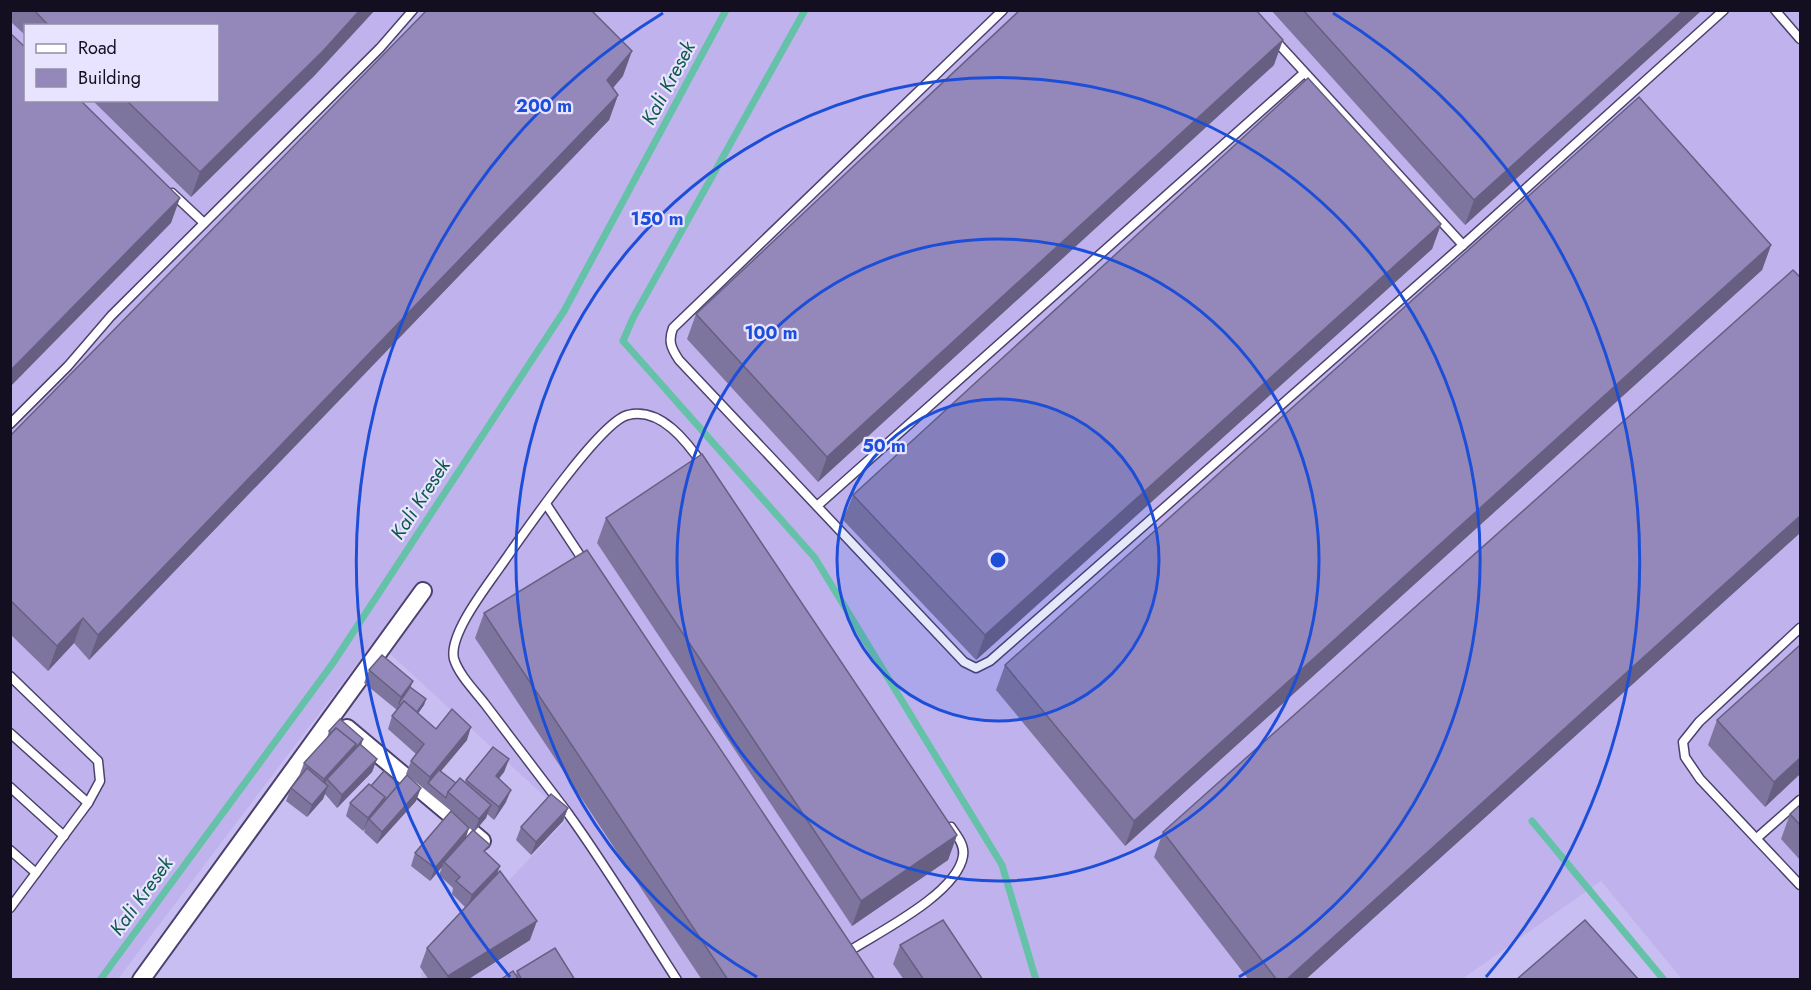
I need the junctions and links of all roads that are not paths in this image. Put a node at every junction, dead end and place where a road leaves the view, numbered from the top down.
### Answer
1 (413, 10) edge
2 (1003, 10) edge
3 (1724, 10) edge
4 (1775, 10) edge
5 (1268, 34) edge
6 (1800, 39) edge
7 (1304, 73) junction
8 (162, 182) edge
9 (204, 223) junction
10 (1463, 245) junction
11 (10, 424) edge
12 (706, 470) edge
13 (546, 504) junction
14 (817, 506) junction
15 (591, 572) edge
16 (423, 591) dead end
17 (1800, 628) edge
18 (10, 676) edge
19 (332, 716) junction
20 (10, 733) edge
21 (10, 788) edge
22 (1800, 800) edge
23 (88, 803) junction
24 (942, 814) edge
25 (64, 836) junction
26 (1758, 837) junction
27 (482, 842) edge
28 (10, 850) edge
29 (36, 873) junction
30 (1800, 885) edge
31 (10, 908) edge
32 (840, 944) edge
33 (846, 954) junction
34 (852, 962) edge
35 (141, 980) edge
36 (677, 980) edge

1 - 9 lane
2 - 14 lane
3 - 10 lane
4 - 6 lane
5 - 7 lane
7 - 10 lane
7 - 14 lane
8 - 9 lane
9 - 11 lane
10 - 14 lane
12 - 13 lane
13 - 15 lane
13 - 36 lane
16 - 19 street
17 - 26 lane
18 - 23 lane
19 - 27 street
19 - 35 street
20 - 23 lane
21 - 25 lane
22 - 26 lane
23 - 25 lane
24 - 33 lane
25 - 29 lane
26 - 30 lane
28 - 29 lane
29 - 31 lane
32 - 33 lane
33 - 34 lane

